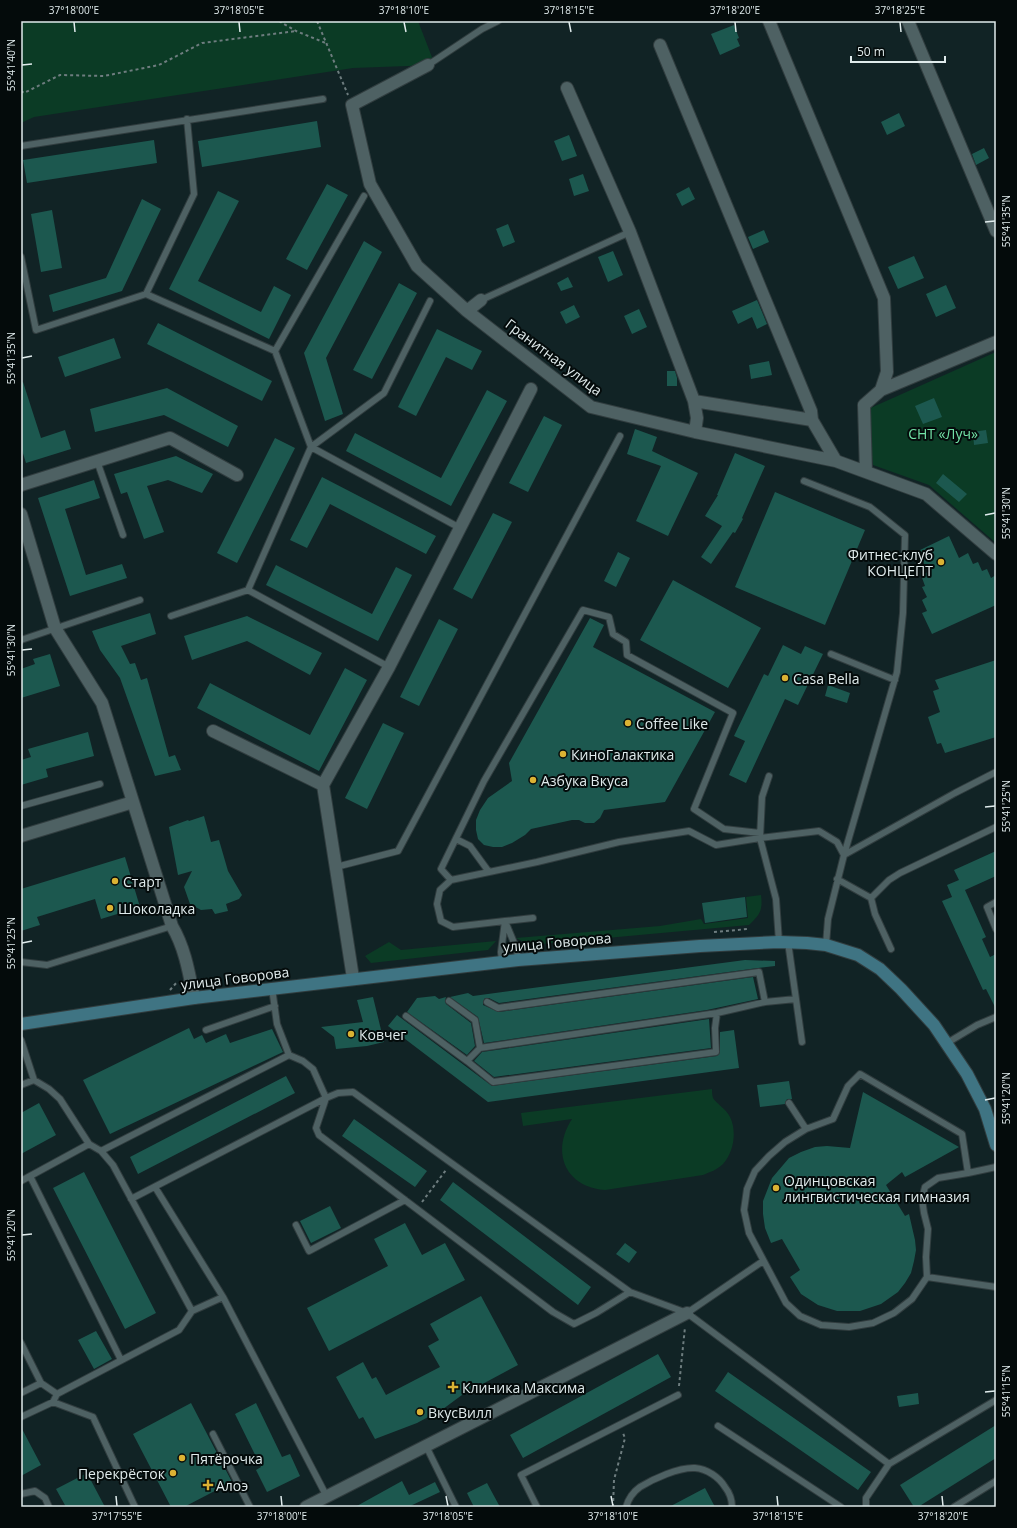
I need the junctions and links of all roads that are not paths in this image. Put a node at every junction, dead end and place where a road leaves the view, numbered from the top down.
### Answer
1 (498, 21) edge
2 (769, 21) edge
3 (908, 21) edge
4 (660, 45) dead end
5 (428, 65) joint
6 (567, 88) dead end
7 (323, 99) dead end
8 (187, 119) junction
9 (21, 146) edge
10 (364, 196) dead end
11 (996, 231) edge
12 (630, 232) junction
13 (21, 257) edge
14 (146, 294) junction
15 (481, 300) joint
16 (430, 301) dead end
17 (467, 311) junction
18 (996, 342) edge
19 (275, 351) junction
20 (531, 389) dead end
21 (881, 390) junction
22 (694, 401) junction
23 (812, 420) junction
24 (695, 432) junction
25 (620, 436) dead end
26 (311, 447) junction
27 (97, 461) junction
28 (836, 461) junction
29 (866, 472) junction
30 (237, 475) dead end
31 (804, 481) dead end
32 (21, 485) edge
33 (21, 514) edge
34 (460, 528) junction
35 (124, 535) dead end
36 (996, 554) edge
37 (248, 590) junction
38 (140, 600) dead end
39 (171, 616) dead end
40 (55, 628) junction
41 (21, 640) edge
42 (831, 654) dead end
43 (389, 667) junction
44 (895, 680) junction
45 (213, 731) dead end
46 (996, 772) edge
47 (769, 776) dead end
48 (100, 784) dead end
49 (323, 785) junction
50 (133, 802) junction
51 (21, 806) edge
52 (996, 827) edge
53 (760, 835) junction
54 (21, 836) edge
55 (456, 839) junction
56 (844, 855) junction
57 (336, 867) junction
58 (489, 872) junction
59 (837, 879) junction
60 (451, 880) junction
61 (871, 898) junction
62 (996, 902) edge
63 (533, 918) dead end
64 (505, 921) junction
65 (172, 926) junction
66 (996, 929) edge
67 (783, 942) junction
68 (826, 945) junction
69 (891, 949) dead end
70 (518, 960) junction
71 (21, 962) edge
72 (502, 962) junction
73 (353, 978) junction
74 (272, 988) junction
75 (194, 998) junction
76 (796, 999) junction
77 (449, 1001) dead end
78 (487, 1002) dead end
79 (765, 1002) junction
80 (274, 1006) junction
81 (717, 1013) junction
82 (406, 1016) dead end
83 (996, 1017) edge
84 (21, 1024) edge
85 (206, 1030) dead end
86 (21, 1040) edge
87 (802, 1042) dead end
88 (947, 1042) junction
89 (480, 1048) junction
90 (289, 1055) junction
91 (467, 1061) junction
92 (34, 1080) junction
93 (21, 1085) edge
94 (326, 1098) junction
95 (789, 1103) dead end
96 (806, 1129) junction
97 (89, 1144) junction
98 (996, 1145) edge
99 (101, 1151) junction
100 (996, 1167) edge
101 (968, 1173) junction
102 (30, 1176) junction
103 (21, 1181) edge
104 (155, 1187) junction
105 (131, 1200) junction
106 (405, 1200) junction
107 (296, 1225) dead end
108 (763, 1261) junction
109 (927, 1277) junction
110 (996, 1287) edge
111 (630, 1292) junction
112 (223, 1297) junction
113 (192, 1311) junction
114 (687, 1313) junction
115 (21, 1343) edge
116 (121, 1360) junction
117 (41, 1382) junction
118 (21, 1393) edge
119 (57, 1394) junction
120 (678, 1395) road end
121 (996, 1400) edge
122 (53, 1402) junction
123 (21, 1418) edge
124 (718, 1426) dead end
125 (213, 1434) dead end
126 (426, 1446) junction
127 (889, 1464) junction
128 (996, 1481) edge
129 (21, 1494) edge
130 (327, 1497) junction
131 (49, 1507) edge
132 (135, 1507) edge
133 (250, 1507) edge
134 (306, 1507) edge
135 (456, 1507) edge
136 (537, 1507) edge
137 (626, 1507) edge
138 (732, 1507) edge
139 (840, 1507) edge
140 (866, 1507) edge
141 (954, 1507) edge

1 - 5 lane
2 - 21 street
3 - 11 street
4 - 23 street
5 - 17 street, Гранитная улица
6 - 12 street
7 - 8 lane
8 - 9 lane
8 - 14 lane
10 - 19 lane
12 - 15 lane
12 - 22 street
13 - 14 lane
14 - 19 lane
15 - 17 street
16 - 26 lane
17 - 24 street, Гранитная улица
18 - 21 street
19 - 26 lane
20 - 34 street
21 - 29 street
22 - 23 street
22 - 24 street
23 - 28 street
24 - 28 street, Гранитная улица
25 - 57 lane
26 - 34 lane
26 - 37 lane
27 - 30 street
27 - 32 street
27 - 35 lane
28 - 29 street, Гранитная улица
29 - 36 street, Гранитная улица
31 - 44 lane
33 - 40 street
34 - 43 street
37 - 39 lane
37 - 43 lane
38 - 40 lane
40 - 41 lane
40 - 50 street
42 - 44 lane
43 - 49 street
44 - 56 lane
45 - 49 street
46 - 56 lane
47 - 53 lane
48 - 51 lane
49 - 57 street
50 - 54 street
50 - 65 street
52 - 61 lane
53 - 55 lane
53 - 56 lane
53 - 58 lane
53 - 67 lane
55 - 58 lane
55 - 60 lane
56 - 59 lane
57 - 73 street
58 - 60 lane
59 - 61 lane
59 - 68 lane
60 - 64 lane
61 - 69 lane
62 - 66 lane
63 - 64 lane
64 - 70 lane
64 - 72 lane
65 - 71 lane
65 - 75 street
67 - 68 main road, улица Говорова
67 - 70 main road, улица Говорова
67 - 76 lane
68 - 88 main road, улица Говорова
70 - 72 main road, улица Говорова
72 - 73 main road, улица Говорова
73 - 74 main road, улица Говорова
74 - 75 main road, улица Говорова
74 - 80 lane
75 - 84 main road, улица Говорова
76 - 79 lane
76 - 87 lane
77 - 89 lane
78 - 79 lane
79 - 81 lane
80 - 85 lane
80 - 90 lane
81 - 89 lane
81 - 91 lane
82 - 91 lane
83 - 88 lane
86 - 92 lane
88 - 98 main road, улица Говорова
89 - 91 lane
90 - 94 lane
90 - 99 lane
92 - 93 lane
92 - 97 lane
94 - 104 lane
94 - 106 lane
94 - 111 lane
95 - 96 lane
96 - 101 lane
96 - 108 lane
97 - 99 lane
97 - 102 lane
99 - 105 lane
100 - 101 lane
101 - 109 lane
102 - 103 lane
102 - 116 lane
104 - 105 lane
104 - 112 lane
105 - 113 lane
106 - 107 lane
106 - 111 lane
108 - 109 lane
108 - 114 lane
109 - 110 lane
111 - 114 lane
112 - 113 lane
112 - 130 lane
113 - 116 lane
114 - 126 street
114 - 127 lane
115 - 117 lane
116 - 119 lane
117 - 118 lane
117 - 119 lane
119 - 122 lane
120 - 136 lane
121 - 127 lane
122 - 123 lane
122 - 132 lane
124 - 139 lane
125 - 133 lane
126 - 130 street
126 - 135 lane
127 - 140 lane
128 - 141 lane
129 - 131 lane
130 - 134 street
137 - 138 lane

